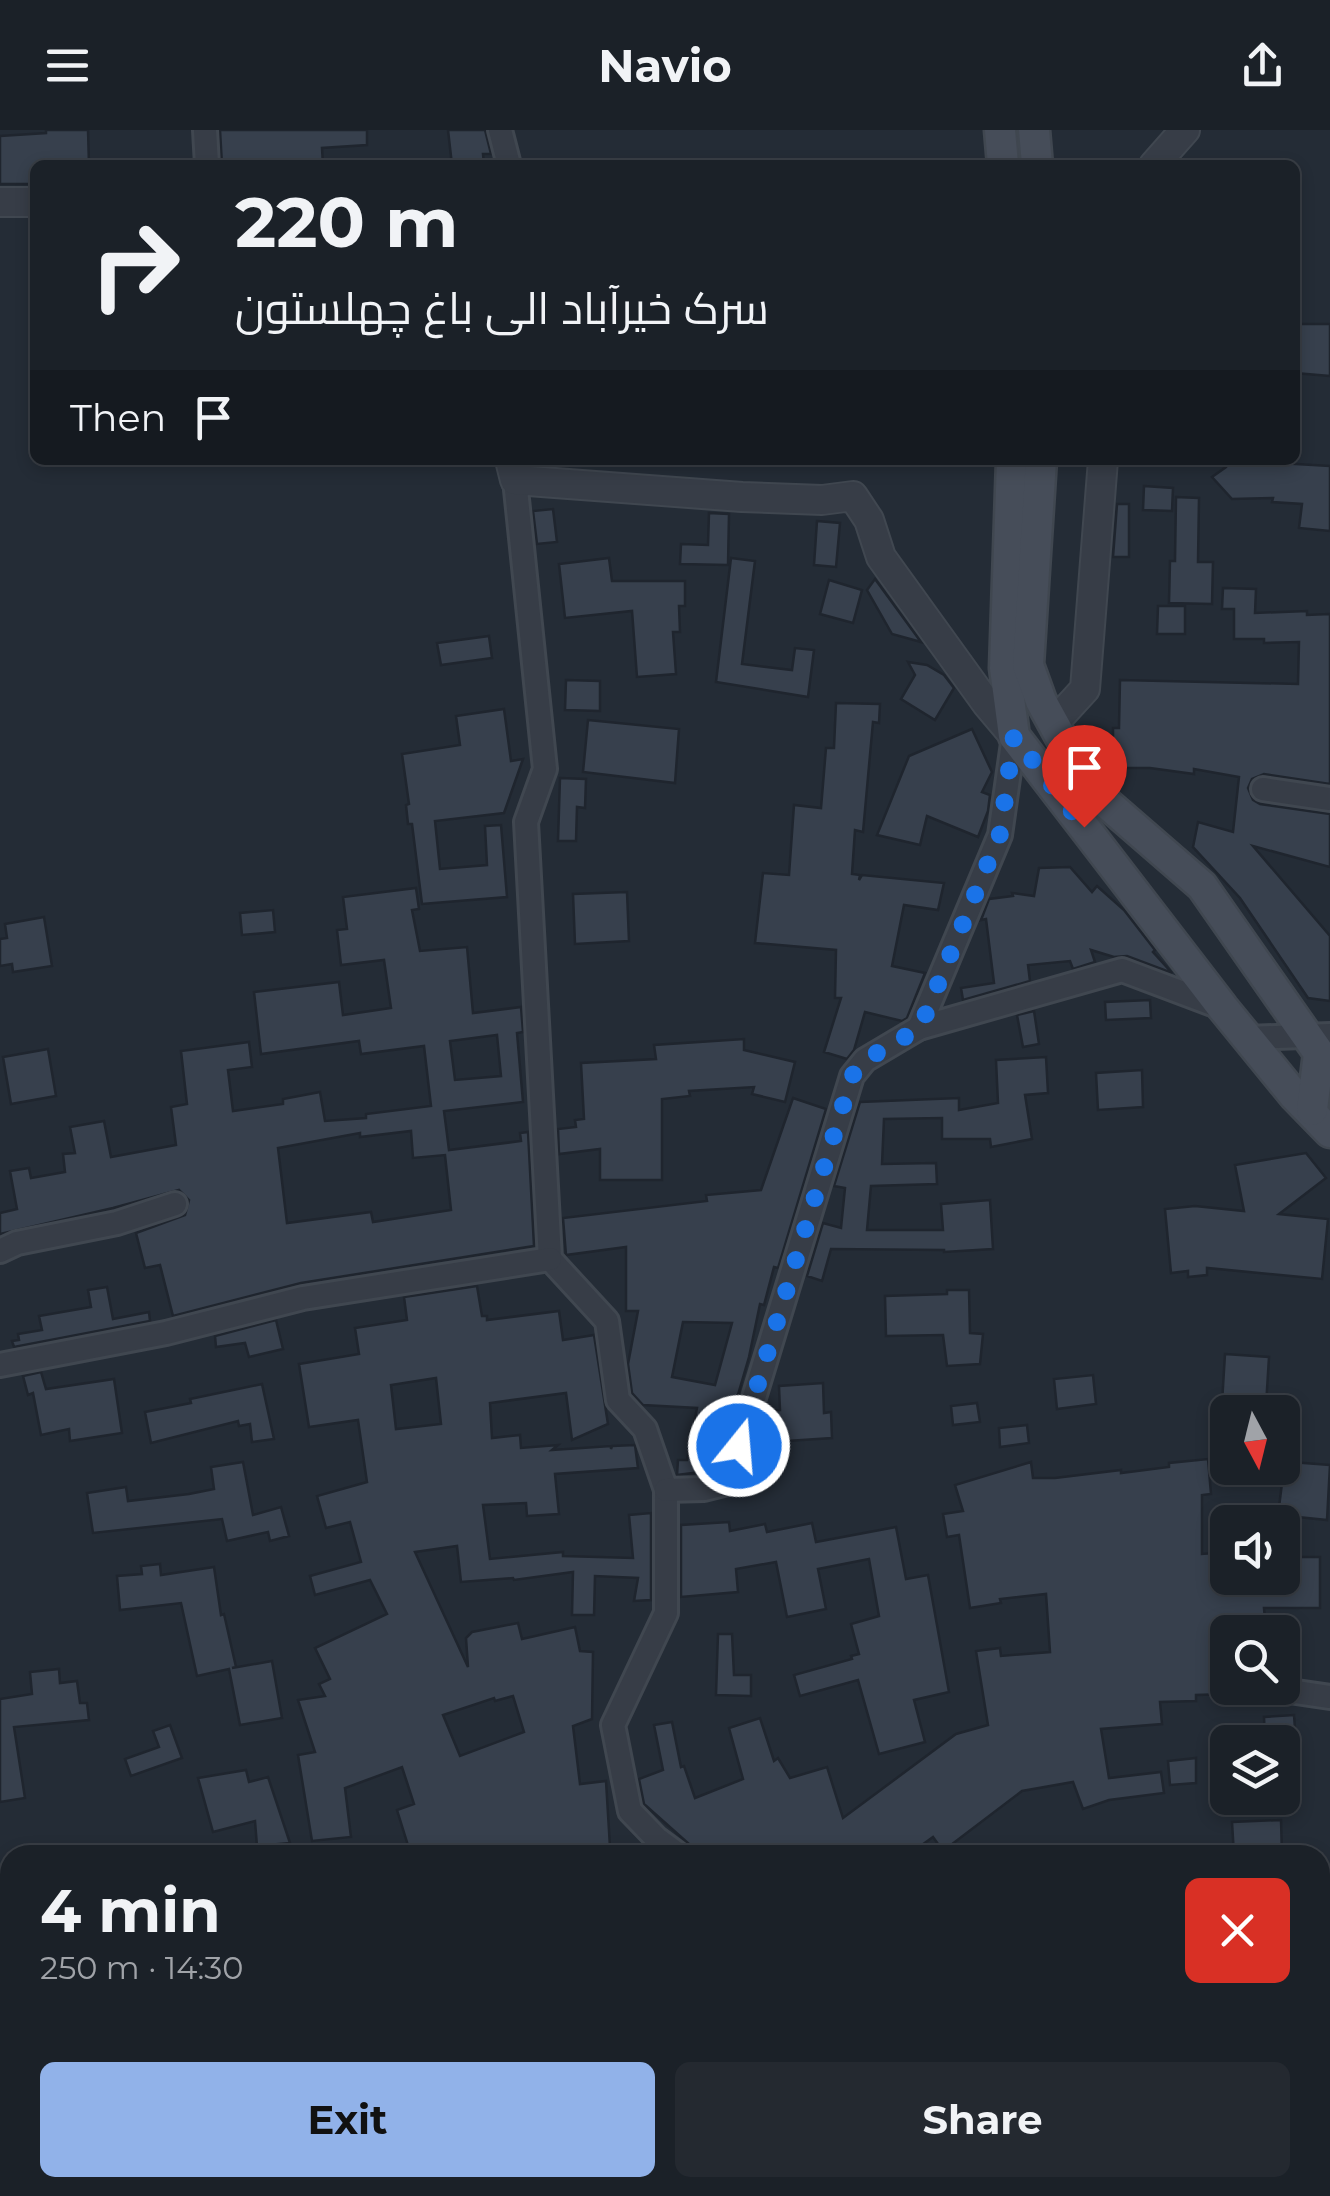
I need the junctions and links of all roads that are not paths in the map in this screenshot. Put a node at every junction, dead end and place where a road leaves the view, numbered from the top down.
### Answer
1 (205, 130) edge
2 (500, 130) edge
3 (1000, 130) edge
4 (1034, 130) edge
5 (1185, 130) edge
6 (207, 160) edge
7 (508, 160) edge
8 (1003, 160) edge
9 (1037, 160) edge
10 (1158, 160) edge
11 (0, 202) edge
12 (30, 202) edge
13 (1012, 465) edge
14 (1041, 465) edge
15 (1103, 465) edge
16 (513, 470) edge
17 (1053, 724) junction
18 (1014, 736) junction
19 (1263, 789) dead end
20 (1330, 799) edge
21 (1223, 1008) junction
22 (920, 1028) junction
23 (1319, 1036) edge
24 (1248, 1038) junction
25 (1321, 1121) edge
26 (175, 1204) dead end
27 (0, 1251) edge
28 (550, 1259) junction
29 (0, 1366) edge
30 (666, 1490) junction
31 (1300, 1693) edge
32 (1330, 1698) edge
33 (665, 1845) edge

1 - 6 street
2 - 7 street
3 - 8 main road
4 - 9 main road
5 - 10 street
11 - 12 street
13 - 18 main road
14 - 17 main road
15 - 17 street
16 - 18 street
16 - 28 street
17 - 23 main road
18 - 21 main road
18 - 22 street
19 - 20 street
21 - 22 street
21 - 24 main road
22 - 30 street
23 - 24 street
23 - 25 main road
24 - 25 main road
26 - 27 street
28 - 29 street
28 - 30 street
30 - 33 street
31 - 32 street

